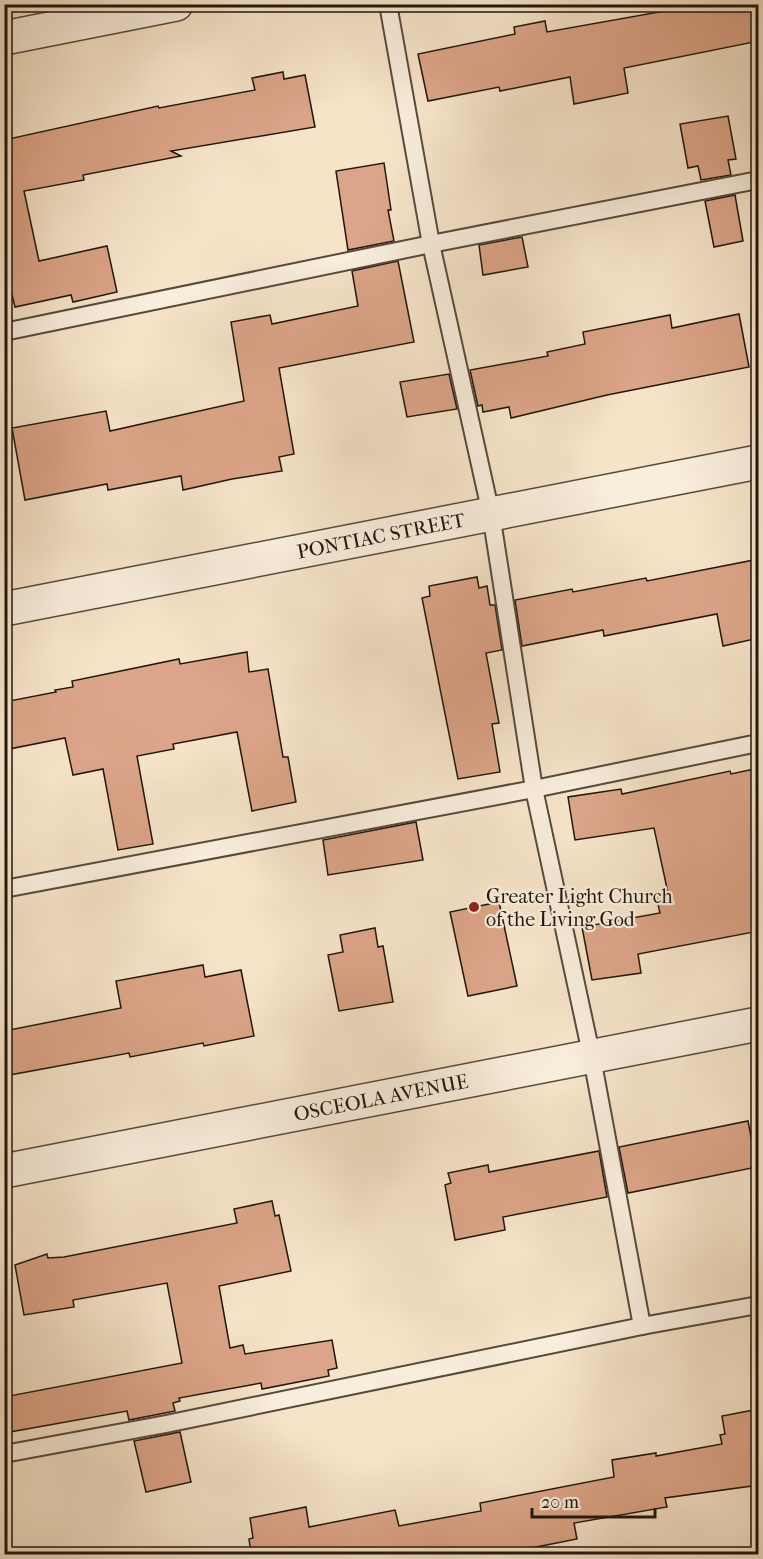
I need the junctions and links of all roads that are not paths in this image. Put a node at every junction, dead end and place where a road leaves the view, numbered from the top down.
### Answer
1 (176, 4) edge
2 (388, 4) edge
3 (4, 38) edge
4 (759, 180) edge
5 (431, 244) junction
6 (4, 332) edge
7 (759, 462) edge
8 (491, 514) junction
9 (4, 609) edge
10 (759, 743) edge
11 (534, 789) junction
12 (4, 889) edge
13 (759, 1024) edge
14 (592, 1058) junction
15 (4, 1171) edge
16 (759, 1305) edge
17 (642, 1326) junction
18 (4, 1454) edge

1 - 3 street
2 - 5 lane
4 - 5 lane
5 - 6 lane
5 - 8 lane
7 - 8 street, PONTIAC STREET
8 - 9 street, PONTIAC STREET
8 - 11 lane
10 - 11 lane
11 - 12 lane
11 - 14 lane
13 - 14 street, OSCEOLA AVENUE
14 - 15 street, OSCEOLA AVENUE
14 - 17 lane
16 - 17 lane
17 - 18 lane

